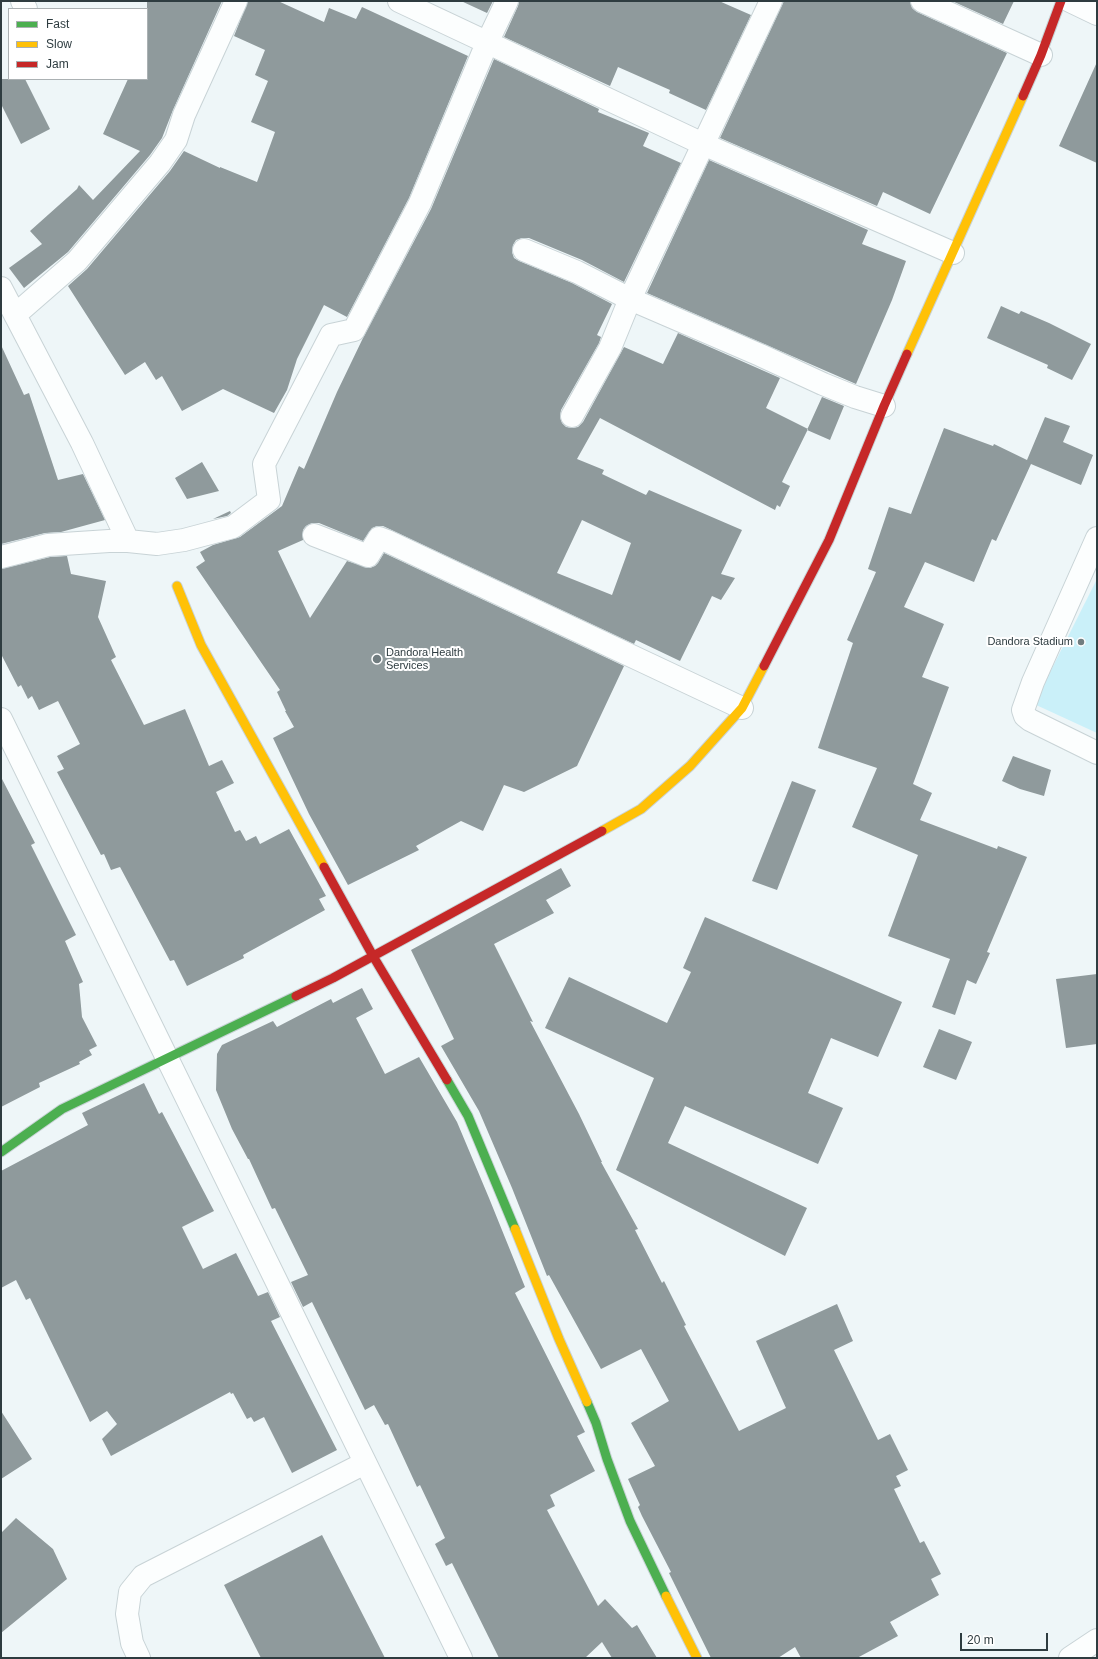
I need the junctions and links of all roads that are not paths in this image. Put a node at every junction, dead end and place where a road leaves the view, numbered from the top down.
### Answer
1 (236, 1) edge
2 (399, 1) edge
3 (507, 1) edge
4 (771, 1) edge
5 (922, 1) edge
6 (1061, 1) edge
7 (1070, 1) edge
8 (1097, 14) edge
9 (487, 43) junction
10 (1041, 55) junction
11 (703, 144) junction
12 (524, 250) dead end
13 (953, 253) junction
14 (1, 288) edge
15 (630, 299) junction
16 (15, 315) junction
17 (884, 406) junction
18 (572, 416) dead end
19 (314, 535) dead end
20 (1097, 538) edge
21 (128, 541) junction
22 (1, 557) edge
23 (177, 586) dead end
24 (742, 708) junction
25 (1, 719) edge
26 (1097, 753) edge
27 (373, 956) junction
28 (167, 1058) junction
29 (1, 1152) edge
30 (365, 1463) junction
31 (1097, 1640) edge
32 (139, 1658) edge
33 (461, 1658) edge
34 (697, 1658) edge
35 (1070, 1658) edge

1 - 16 street
2 - 9 street
3 - 9 street
4 - 11 street
5 - 10 street
6 - 10 street
7 - 8 street
9 - 11 street
9 - 21 street
10 - 13 street
11 - 13 street
11 - 15 street
12 - 15 street
13 - 17 street
14 - 16 street
15 - 17 street
15 - 18 street
16 - 21 street
17 - 24 street
19 - 24 street
20 - 26 street
21 - 22 street
23 - 27 street
24 - 27 street
25 - 28 street
27 - 28 street
27 - 34 street
28 - 29 street
28 - 30 street
30 - 32 street
30 - 33 street
31 - 35 street

